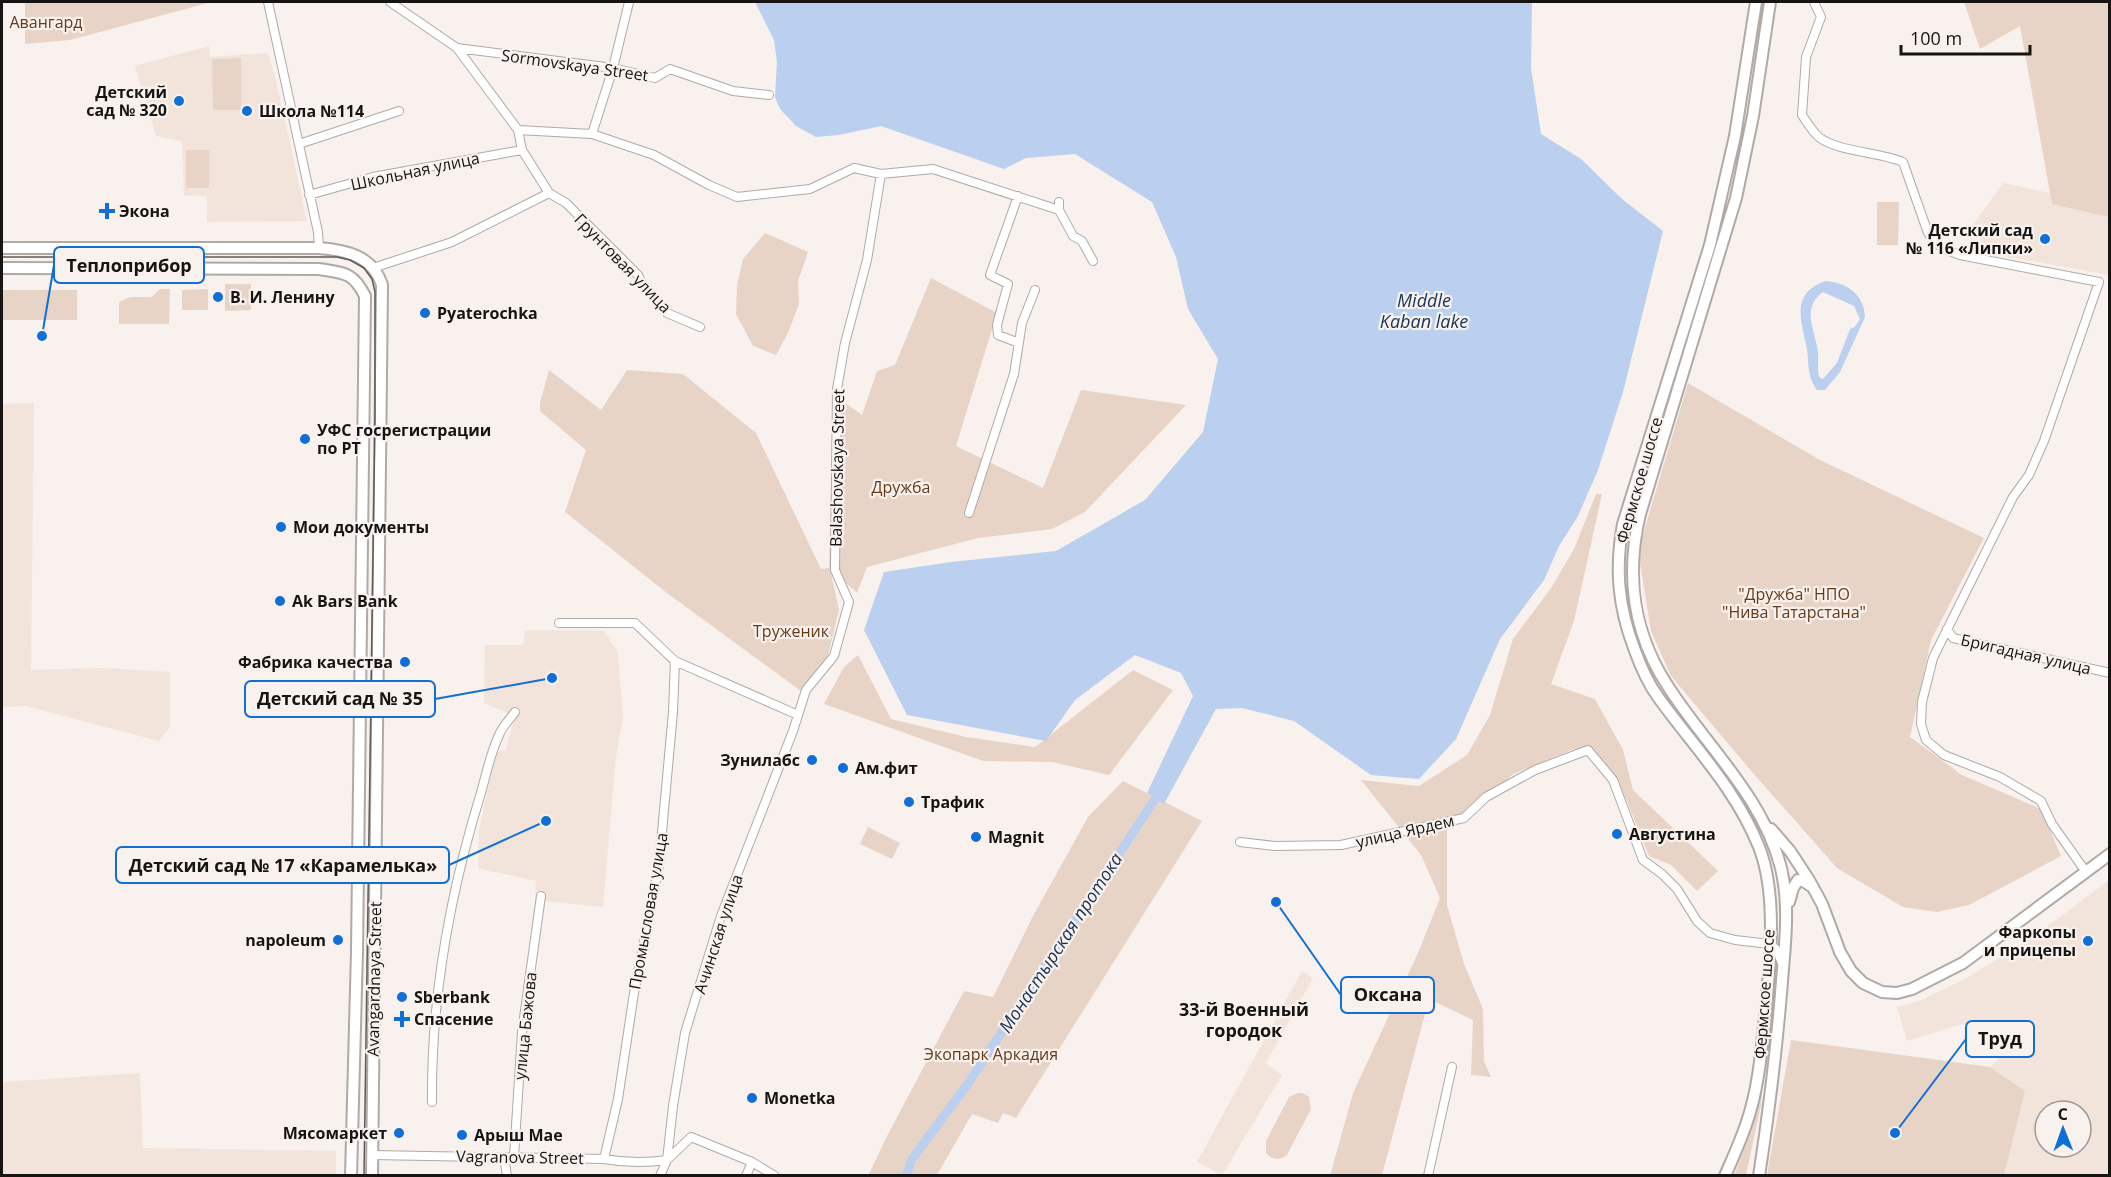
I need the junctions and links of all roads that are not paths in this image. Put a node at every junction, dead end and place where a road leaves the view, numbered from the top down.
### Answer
1 (268, 2) edge
2 (390, 2) edge
3 (629, 2) edge
4 (1756, 2) edge
5 (1770, 2) edge
6 (1814, 2) edge
7 (457, 48) junction
8 (613, 68) junction
9 (769, 95) dead end
10 (399, 111) dead end
11 (518, 130) junction
12 (592, 134) junction
13 (299, 144) junction
14 (522, 150) junction
15 (881, 174) junction
16 (549, 193) junction
17 (309, 195) junction
18 (1018, 196) junction
19 (2, 248) edge
20 (319, 248) junction
21 (1093, 261) dead end
22 (2, 268) edge
23 (373, 268) junction
24 (1035, 290) dead end
25 (700, 327) dead end
26 (1019, 343) junction
27 (969, 513) dead end
28 (559, 623) dead end
29 (1947, 629) junction
30 (675, 661) junction
31 (2109, 673) edge
32 (515, 712) dead end
33 (798, 715) junction
34 (1765, 822) junction
35 (1240, 842) dead end
36 (2109, 854) edge
37 (2086, 872) junction
38 (1813, 889) junction
39 (541, 896) dead end
40 (1787, 911) junction
41 (1770, 944) junction
42 (1783, 969) junction
43 (1452, 1067) dead end
44 (432, 1102) dead end
45 (372, 1155) junction
46 (504, 1157) junction
47 (514, 1157) junction
48 (604, 1159) junction
49 (668, 1160) junction
50 (752, 1162) junction
51 (351, 1176) edge
52 (372, 1176) edge
53 (507, 1176) edge
54 (660, 1176) edge
55 (746, 1176) edge
56 (776, 1176) edge
57 (1428, 1176) edge
58 (1725, 1176) edge
59 (1759, 1176) edge

1 - 13 street
2 - 7 street, Sormovskaya Street
3 - 8 street
4 - 41 main road, Фермское шоссе
5 - 34 main road, Фермское шоссе
6 - 29 street
7 - 8 street, Sormovskaya Street
7 - 11 street, Грунтовая улица
8 - 9 street, Sormovskaya Street
8 - 12 street
10 - 13 street
11 - 12 street
11 - 14 street, Грунтовая улица
12 - 15 street
13 - 17 street
14 - 16 street, Грунтовая улица
14 - 17 street, Школьная улица
15 - 18 street
15 - 33 street, Balashovskaya Street
16 - 23 street
16 - 25 street, Грунтовая улица
17 - 20 street
18 - 21 street
18 - 26 street
19 - 20 main road
20 - 23 main road
22 - 51 main road, Avangardnaya Street
23 - 45 main road, Avangardnaya Street
24 - 26 street
26 - 27 street
28 - 30 street
29 - 31 street, Бригадная улица
29 - 37 street
30 - 33 street
30 - 48 street, Промысловая улица
32 - 44 street
33 - 49 street, Ачинская улица
34 - 38 main road
34 - 40 main road, Фермское шоссе
35 - 41 street, улица Ярдем
36 - 37 main road
37 - 38 main road
38 - 40 main road, Фермское шоссе
39 - 47 street, улица Бажова
40 - 42 main road, Фермское шоссе
41 - 42 street
41 - 58 main road, Фермское шоссе
42 - 59 main road, Фермское шоссе
43 - 57 street
45 - 46 street, Vagranova Street
45 - 52 main road, Avangardnaya Street
46 - 47 street, Vagranova Street
46 - 53 street
47 - 48 street, Vagranova Street
48 - 49 street, Vagranova Street
49 - 50 street
49 - 54 street
50 - 55 street
50 - 56 street

